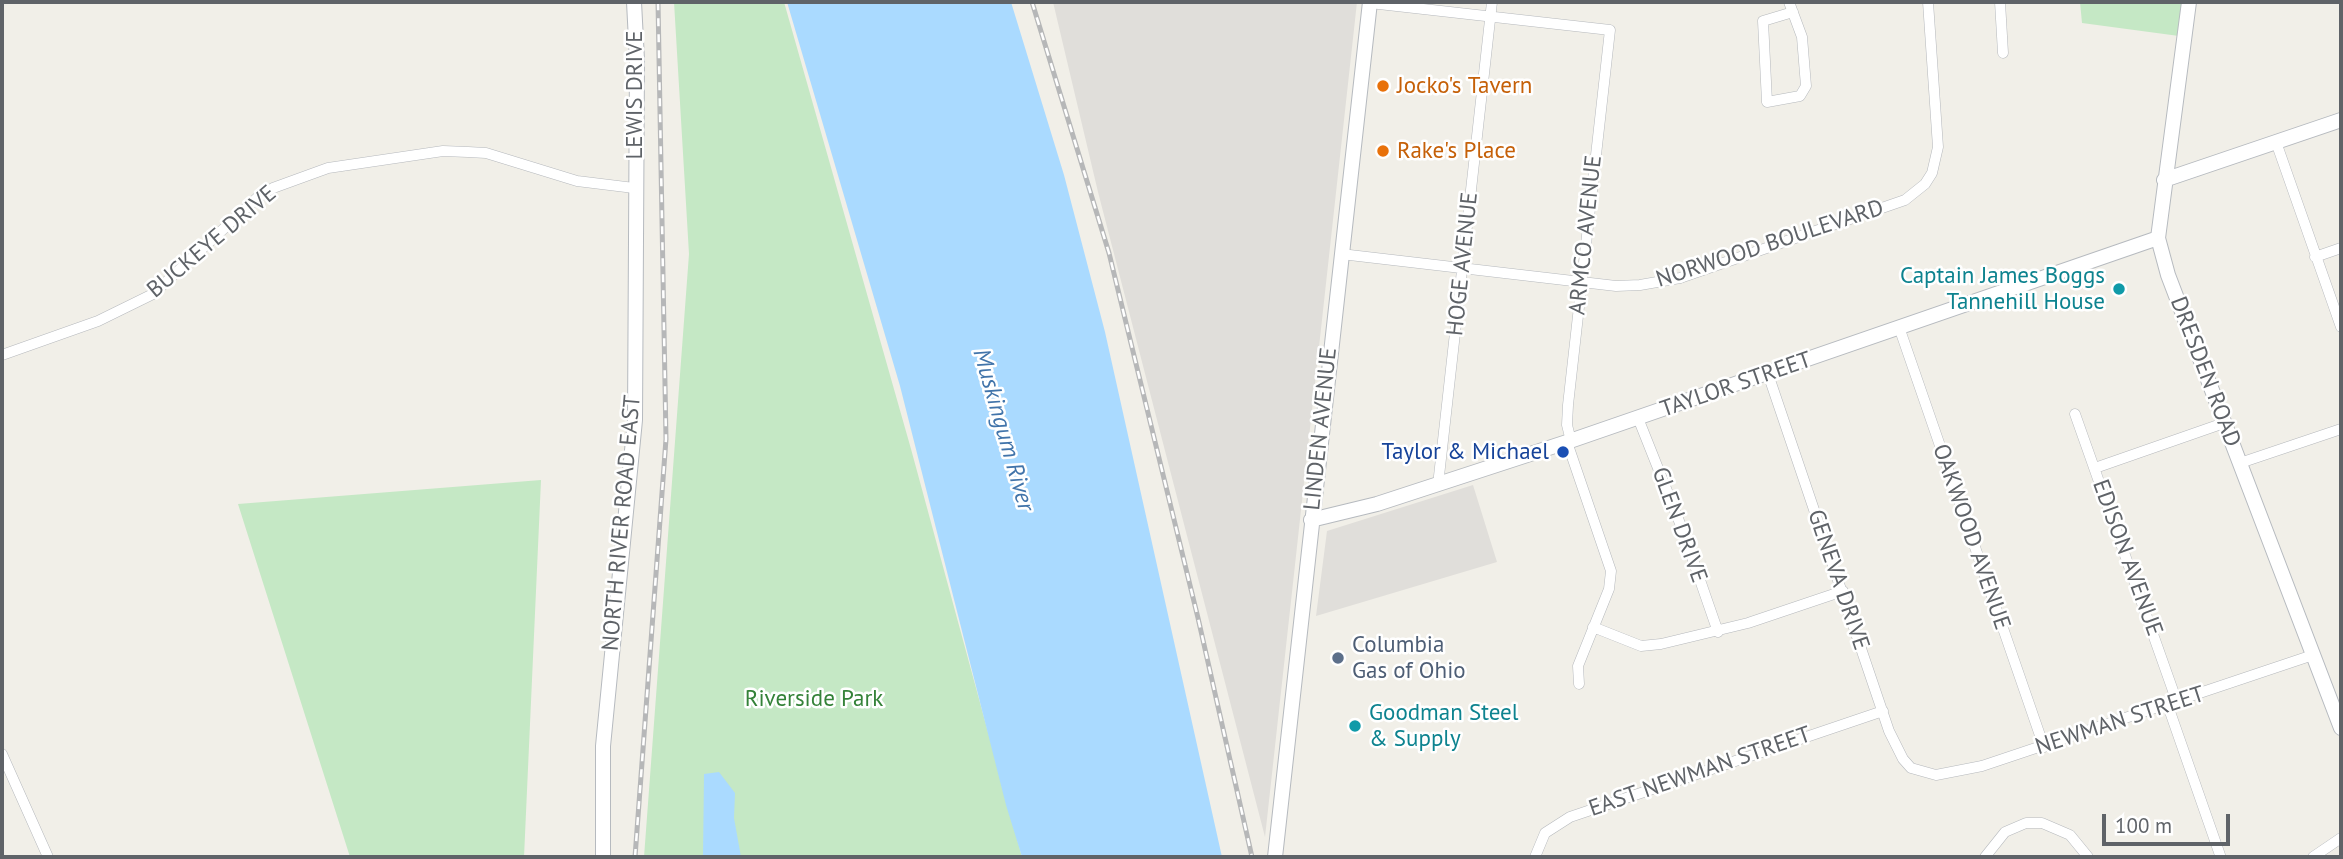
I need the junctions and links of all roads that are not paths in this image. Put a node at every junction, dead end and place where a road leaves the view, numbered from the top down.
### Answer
1 (634, 2) edge
2 (1370, 2) edge
3 (1492, 2) edge
4 (1928, 2) edge
5 (2000, 2) edge
6 (2189, 2) edge
7 (1791, 7) edge
8 (1491, 16) junction
9 (2003, 53) dead end
10 (2341, 120) edge
11 (2276, 142) junction
12 (2164, 180) junction
13 (634, 188) junction
14 (2158, 239) junction
15 (2341, 248) edge
16 (1341, 254) junction
17 (2315, 257) junction
18 (1462, 269) junction
19 (1580, 282) junction
20 (1899, 327) junction
21 (2341, 327) edge
22 (2, 355) edge
23 (1768, 374) junction
24 (2075, 414) dead end
25 (1638, 418) junction
26 (2224, 423) junction
27 (2341, 429) edge
28 (1569, 442) junction
29 (2240, 463) junction
30 (2095, 468) junction
31 (1438, 485) junction
32 (1311, 520) junction
33 (1843, 592) junction
34 (1593, 627) junction
35 (1718, 632) junction
36 (2312, 655) junction
37 (1579, 684) dead end
38 (2173, 704) junction
39 (1883, 711) junction
40 (2341, 728) edge
41 (2044, 747) junction
42 (2, 754) edge
43 (1924, 774) joint
44 (2341, 838) edge
45 (2220, 855) dead end
46 (48, 857) edge
47 (603, 857) edge
48 (1275, 857) edge
49 (1535, 857) edge
50 (1985, 857) edge
51 (2088, 857) edge
52 (2314, 857) edge

1 - 13 street, LEWIS DRIVE
2 - 8 street
2 - 16 street, LINDEN AVENUE
3 - 8 street, HOGE AVENUE
4 - 19 street, NORWOOD BOULEVARD
5 - 9 street
6 - 12 street, DRESDEN ROAD
7 - 7 street
8 - 18 street, HOGE AVENUE
8 - 19 street, ARMCO AVENUE
10 - 11 street
11 - 12 street
11 - 17 street
12 - 14 street, DRESDEN ROAD
13 - 22 street, BUCKEYE DRIVE
13 - 47 street, NORTH RIVER ROAD EAST
14 - 20 street, TAYLOR STREET
14 - 26 street, DRESDEN ROAD
15 - 17 street
16 - 18 street, NORWOOD BOULEVARD
16 - 32 street, LINDEN AVENUE
17 - 21 street
18 - 19 street, NORWOOD BOULEVARD
18 - 31 street, HOGE AVENUE
19 - 28 street, ARMCO AVENUE
20 - 23 street, TAYLOR STREET
20 - 41 street, OAKWOOD AVENUE
23 - 25 street, TAYLOR STREET
23 - 33 street, GENEVA DRIVE
24 - 30 street, EDISON AVENUE
25 - 28 street, TAYLOR STREET
25 - 35 street, GLEN DRIVE
26 - 29 street, DRESDEN ROAD
26 - 30 street
27 - 29 street
28 - 31 street, TAYLOR STREET
28 - 34 street, ARMCO AVENUE
29 - 36 street, DRESDEN ROAD
30 - 38 street, EDISON AVENUE
31 - 32 street, TAYLOR STREET
32 - 48 street, LINDEN AVENUE
33 - 35 street
33 - 39 street, GENEVA DRIVE
34 - 35 street
34 - 37 street, ARMCO AVENUE
36 - 38 street, NEWMAN STREET
36 - 40 street, DRESDEN ROAD
38 - 41 street, NEWMAN STREET
38 - 45 street, EDISON AVENUE
39 - 43 street, GENEVA DRIVE
39 - 49 street, EAST NEWMAN STREET
41 - 43 street, NEWMAN STREET
42 - 46 street
44 - 52 street
50 - 51 street

